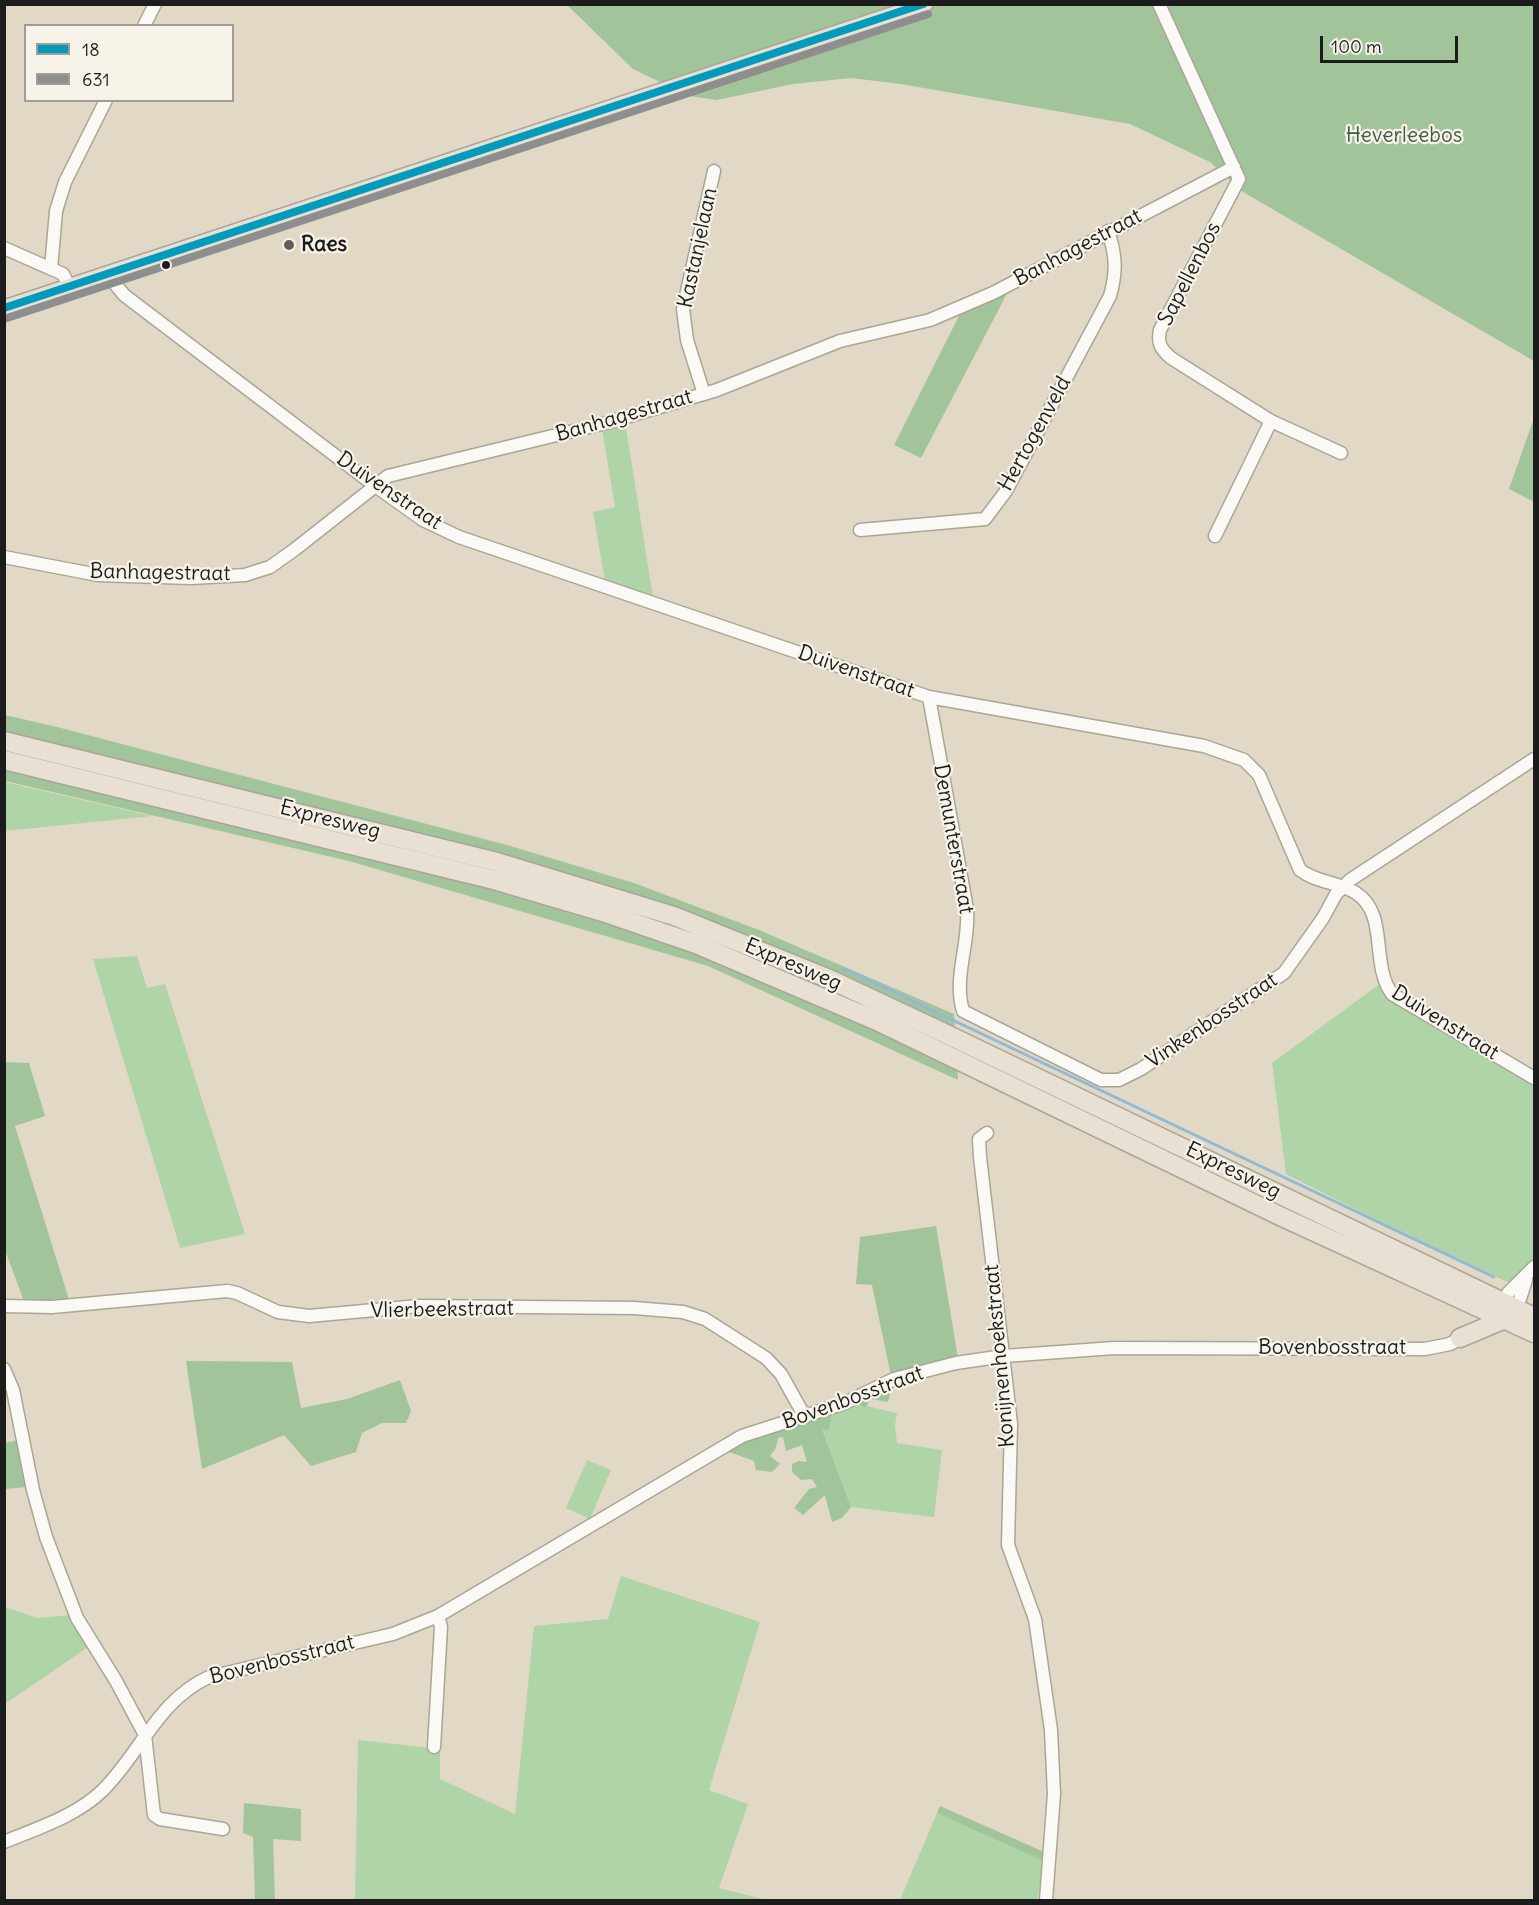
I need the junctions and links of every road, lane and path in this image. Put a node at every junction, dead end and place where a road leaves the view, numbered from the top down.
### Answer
1 (155, 4) edge
2 (925, 4) edge
3 (1159, 4) edge
4 (145, 24) edge
5 (105, 102) edge
6 (1234, 167) junction
7 (714, 171) dead end
8 (1108, 231) junction
9 (4, 248) edge
10 (51, 269) junction
11 (107, 274) junction
12 (69, 286) junction
13 (4, 308) edge
14 (704, 394) junction
15 (1270, 421) junction
16 (1341, 453) dead end
17 (374, 485) junction
18 (860, 530) dead end
19 (1215, 536) dead end
20 (4, 557) edge
21 (929, 697) junction
22 (4, 741) edge
23 (1534, 759) edge
24 (4, 760) edge
25 (1342, 887) junction
26 (959, 980) joint
27 (1534, 1078) edge
28 (987, 1133) dead end
29 (1532, 1270) edge
30 (1467, 1301) junction
31 (1516, 1304) edge
32 (4, 1306) edge
33 (1505, 1319) junction
34 (1534, 1333) edge
35 (1460, 1338) junction
36 (1004, 1356) junction
37 (4, 1369) edge
38 (805, 1417) junction
39 (438, 1616) junction
40 (146, 1735) junction
41 (434, 1747) dead end
42 (223, 1829) dead end
43 (4, 1842) edge
44 (1046, 1900) edge

1 - 4 street
2 - 11 main road
3 - 6 street
5 - 10 street
6 - 8 street, Banhagestraat
6 - 15 street, Sapellenbos
7 - 14 street, Kastanjelaan
8 - 14 street, Banhagestraat
8 - 18 street, Hertogenveld
9 - 10 street
10 - 12 street
11 - 12 main road
11 - 17 street, Duivenstraat
12 - 13 main road
14 - 17 street, Banhagestraat
15 - 16 street, Sapellenbos
15 - 19 street
17 - 20 street, Banhagestraat
17 - 21 street, Duivenstraat
21 - 25 street, Duivenstraat
21 - 26 street, Demunterstraat
22 - 31 highway, Expresweg
23 - 25 street, Vinkenbosstraat
24 - 30 highway, Expresweg
25 - 26 street, Vinkenbosstraat
25 - 27 street, Duivenstraat
28 - 36 street, Konijnenhoekstraat
29 - 31 street
30 - 33 highway, Expresweg
30 - 35 highway
32 - 38 street, Vlierbeekstraat
33 - 34 highway, Expresweg
33 - 35 highway
35 - 36 street, Bovenbosstraat
36 - 38 street, Bovenbosstraat
36 - 44 street, Konijnenhoekstraat
37 - 40 street
38 - 39 street, Bovenbosstraat
39 - 40 street, Bovenbosstraat
39 - 41 street
40 - 42 street
40 - 43 street, Bovenbosstraat

